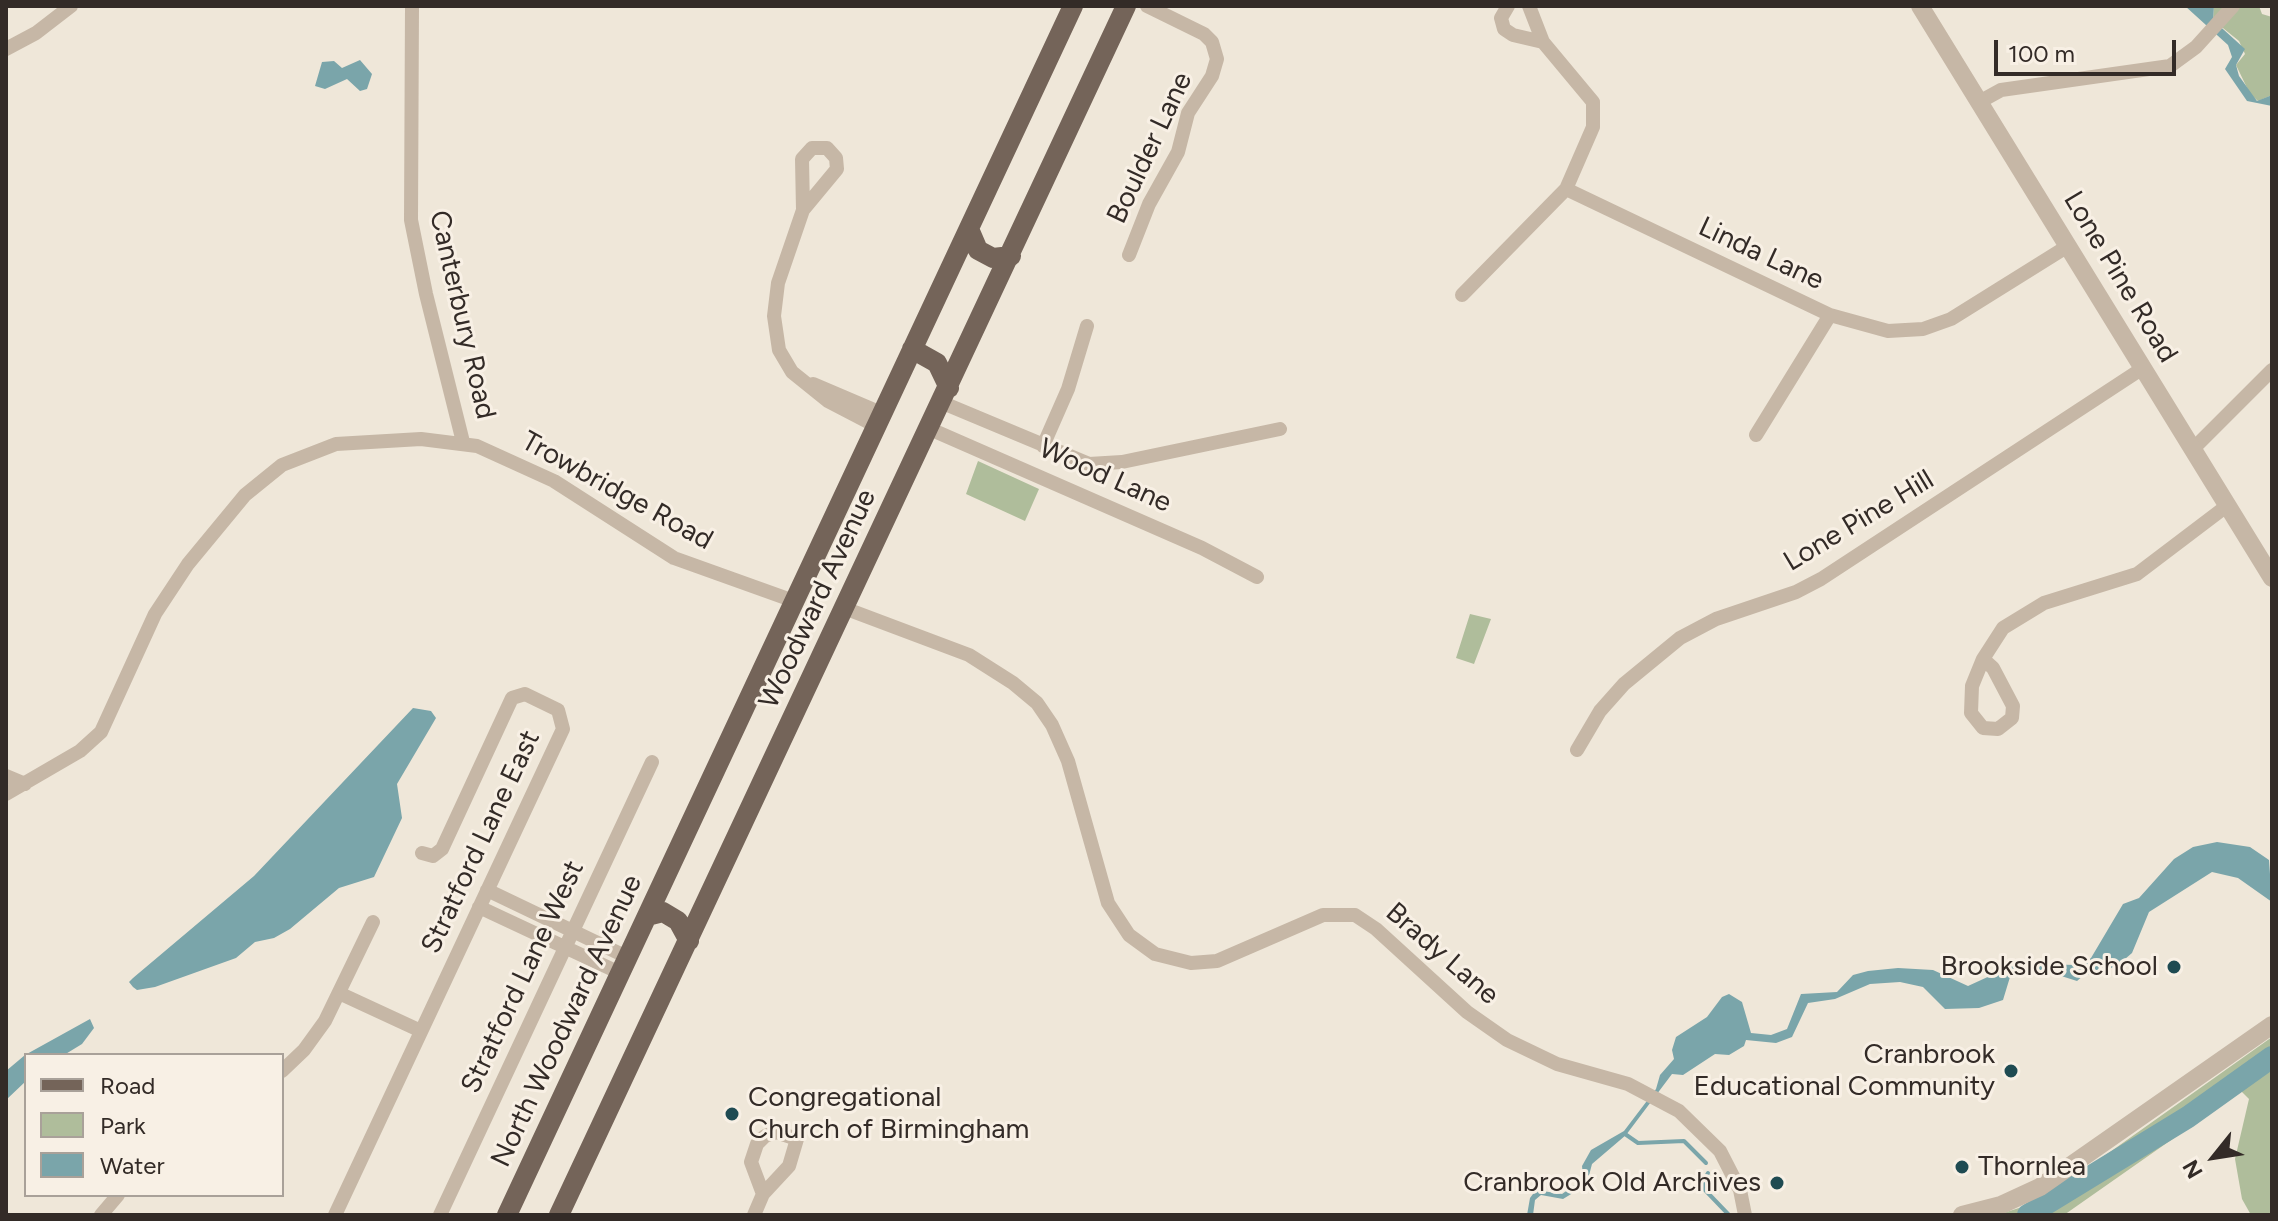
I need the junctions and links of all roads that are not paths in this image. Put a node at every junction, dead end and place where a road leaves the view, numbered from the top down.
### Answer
1 (71, 6) edge
2 (412, 6) edge
3 (1073, 6) edge
4 (1126, 6) edge
5 (1147, 6) edge
6 (1508, 6) edge
7 (1529, 6) edge
8 (1920, 6) edge
9 (2233, 6) edge
10 (1543, 42) junction
11 (6, 49) edge
12 (1981, 101) junction
13 (1566, 189) junction
14 (803, 210) dead end
15 (969, 229) junction
16 (2068, 246) junction
17 (1129, 255) dead end
18 (1011, 256) junction
19 (1462, 295) dead end
20 (1830, 315) junction
21 (1087, 326) dead end
22 (912, 349) junction
23 (2143, 368) junction
24 (2272, 370) edge
25 (946, 395) junction
26 (878, 419) junction
27 (930, 429) junction
28 (1280, 429) dead end
29 (1756, 435) dead end
30 (463, 442) junction
31 (1043, 446) junction
32 (2193, 449) junction
33 (2228, 505) junction
34 (1257, 577) dead end
35 (2272, 578) edge
36 (794, 601) junction
37 (844, 608) junction
38 (1983, 659) junction
39 (1577, 750) dead end
40 (652, 762) dead end
41 (6, 776) edge
42 (25, 784) junction
43 (6, 794) edge
44 (422, 853) dead end
45 (673, 860) joint
46 (487, 890) junction
47 (479, 907) junction
48 (647, 916) junction
49 (373, 922) dead end
50 (573, 931) junction
51 (689, 941) junction
52 (565, 948) junction
53 (624, 965) junction
54 (341, 994) junction
55 (2272, 1025) edge
56 (421, 1031) junction
57 (284, 1069) edge
58 (763, 1194) dead end
59 (116, 1197) edge
60 (509, 1211) edge
61 (339, 1214) edge
62 (101, 1215) edge
63 (440, 1215) edge
64 (559, 1215) edge
65 (754, 1215) edge
66 (1745, 1215) edge
67 (1962, 1215) edge

1 - 11 street
2 - 30 street, Canterbury Road
3 - 15 main road, Woodward Avenue
4 - 18 main road, Woodward Avenue
5 - 17 street, Boulder Lane
6 - 10 street
7 - 10 street
8 - 12 street, Lone Pine Road
9 - 12 street
10 - 13 street
12 - 16 street, Lone Pine Road
13 - 19 street
13 - 20 street, Linda Lane
14 - 26 street
15 - 18 main road
15 - 22 main road, Woodward Avenue
16 - 20 street, Linda Lane
16 - 23 street, Lone Pine Road
18 - 25 main road, Woodward Avenue
20 - 29 street
21 - 31 street
22 - 25 main road
22 - 26 main road, Woodward Avenue
23 - 32 street, Lone Pine Road
23 - 39 street, Lone Pine Hill
24 - 32 street
25 - 27 main road, Woodward Avenue
25 - 31 street
26 - 36 main road, Woodward Avenue
27 - 34 street, Wood Lane
27 - 37 main road, Woodward Avenue
28 - 31 street
30 - 36 street, Trowbridge Road
30 - 42 street, Trowbridge Road
32 - 33 street, Lone Pine Road
33 - 35 street, Lone Pine Road
33 - 38 street
36 - 45 main road, Woodward Avenue
37 - 51 main road, Woodward Avenue
37 - 66 street, Brady Lane
38 - 38 street
40 - 50 street, Stratford Lane West
41 - 42 street
42 - 43 street, Trowbridge Road
44 - 46 street, Stratford Lane East
45 - 48 main road, North Woodward Avenue
46 - 47 street, Stratford Lane East
46 - 50 street
47 - 52 street
47 - 56 street, Stratford Lane East
48 - 51 main road
48 - 53 main road, North Woodward Avenue
49 - 54 street
50 - 52 street, Stratford Lane West
50 - 53 street
51 - 64 main road, Woodward Avenue
52 - 53 street
52 - 63 street, Stratford Lane West
53 - 60 main road, North Woodward Avenue
54 - 56 street
54 - 57 street
55 - 67 street
56 - 61 street, Stratford Lane East
58 - 65 street
59 - 62 street

